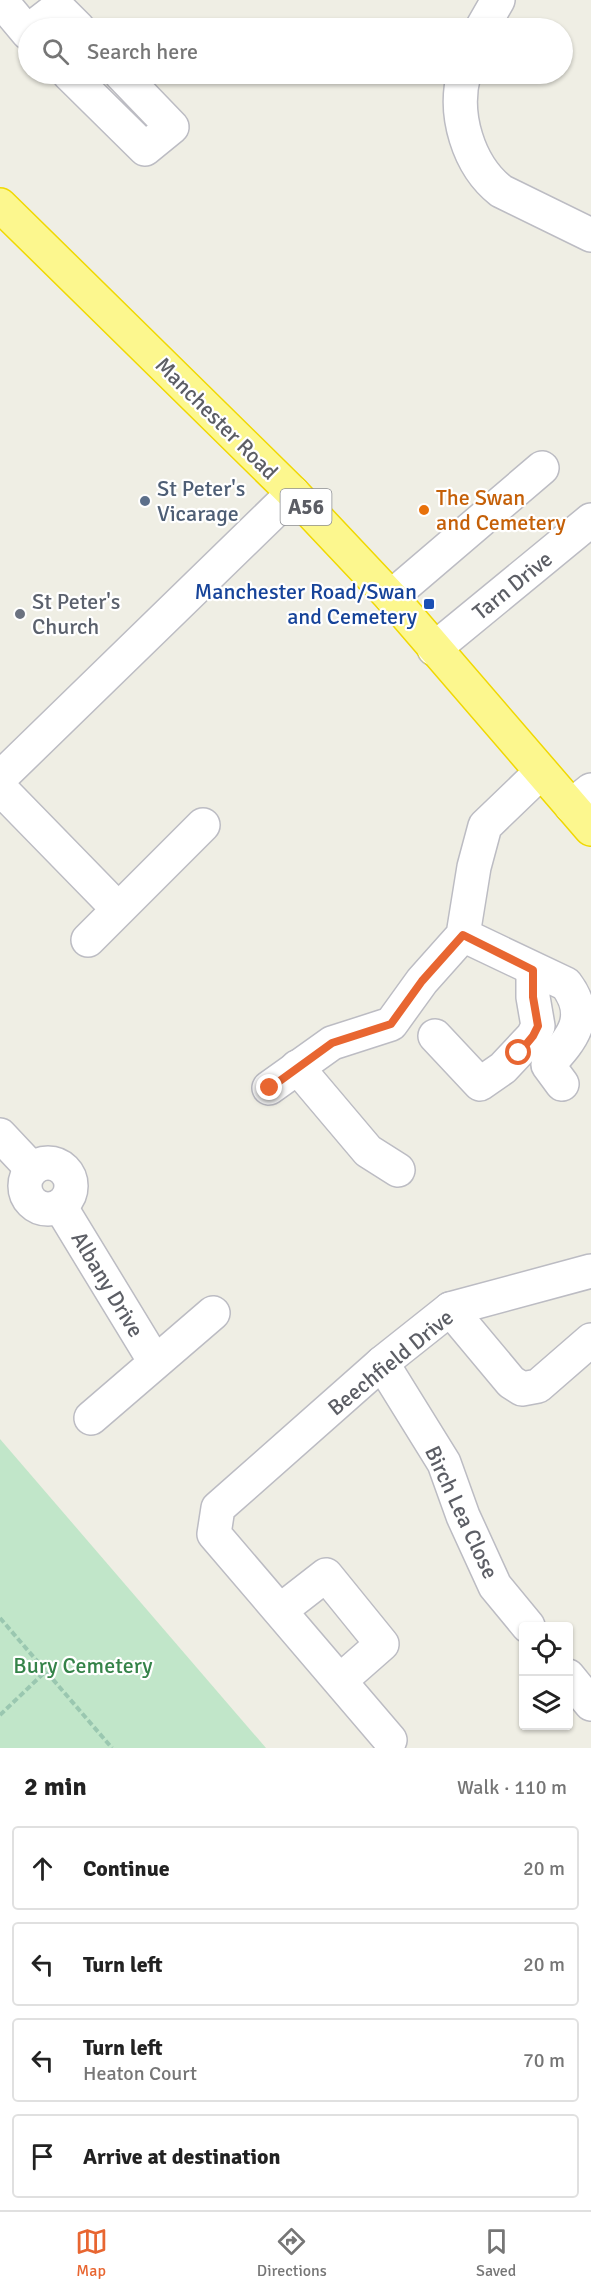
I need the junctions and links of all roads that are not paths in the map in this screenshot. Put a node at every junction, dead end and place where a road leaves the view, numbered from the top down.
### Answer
1 (498, 0) edge
2 (0, 5) edge
3 (74, 14) edge
4 (45, 18) edge
5 (488, 18) edge
6 (18, 19) edge
7 (79, 84) edge
8 (131, 84) edge
9 (461, 84) edge
10 (0, 204) edge
11 (586, 224) edge
12 (542, 468) dead end
13 (292, 493) junction
14 (591, 520) edge
15 (391, 597) junction
16 (434, 649) junction
17 (541, 772) junction
18 (0, 778) edge
19 (0, 788) edge
20 (584, 808) edge
21 (203, 825) dead end
22 (118, 909) junction
23 (463, 935) junction
24 (88, 940) dead end
25 (533, 970) junction
26 (435, 1036) dead end
27 (297, 1067) junction
28 (562, 1084) dead end
29 (270, 1088) dead end
30 (0, 1135) edge
31 (398, 1170) dead end
32 (590, 1274) edge
33 (450, 1309) junction
34 (213, 1313) dead end
35 (591, 1340) edge
36 (155, 1362) junction
37 (381, 1363) junction
38 (91, 1419) dead end
39 (281, 1610) junction
40 (525, 1622) edge
41 (341, 1680) junction
42 (573, 1682) edge
43 (591, 1704) edge
44 (390, 1740) dead end

1 - 5 street
2 - 6 street
3 - 4 street
7 - 8 street
9 - 11 street
10 - 13 highway, Manchester Road / A56
12 - 15 street
13 - 15 highway, Manchester Road / A56
13 - 18 street
14 - 16 street, Tarn Drive
15 - 16 highway, Manchester Road / A56
16 - 17 highway, Manchester Road / A56
17 - 20 highway, Manchester Road / A56
17 - 23 street
19 - 22 street
21 - 22 street
22 - 24 street
23 - 25 street
23 - 27 street
25 - 26 street
25 - 28 street
27 - 29 street
27 - 31 street
30 - 36 street, Albany Drive
32 - 33 street, Beechfield Drive
33 - 35 street
33 - 37 street, Beechfield Drive
34 - 36 street, Albany Drive
36 - 38 street, Albany Drive
37 - 39 street, Beechfield Drive
37 - 40 street, Birch Lea Close
39 - 41 street
39 - 41 street
41 - 44 street
42 - 43 street

